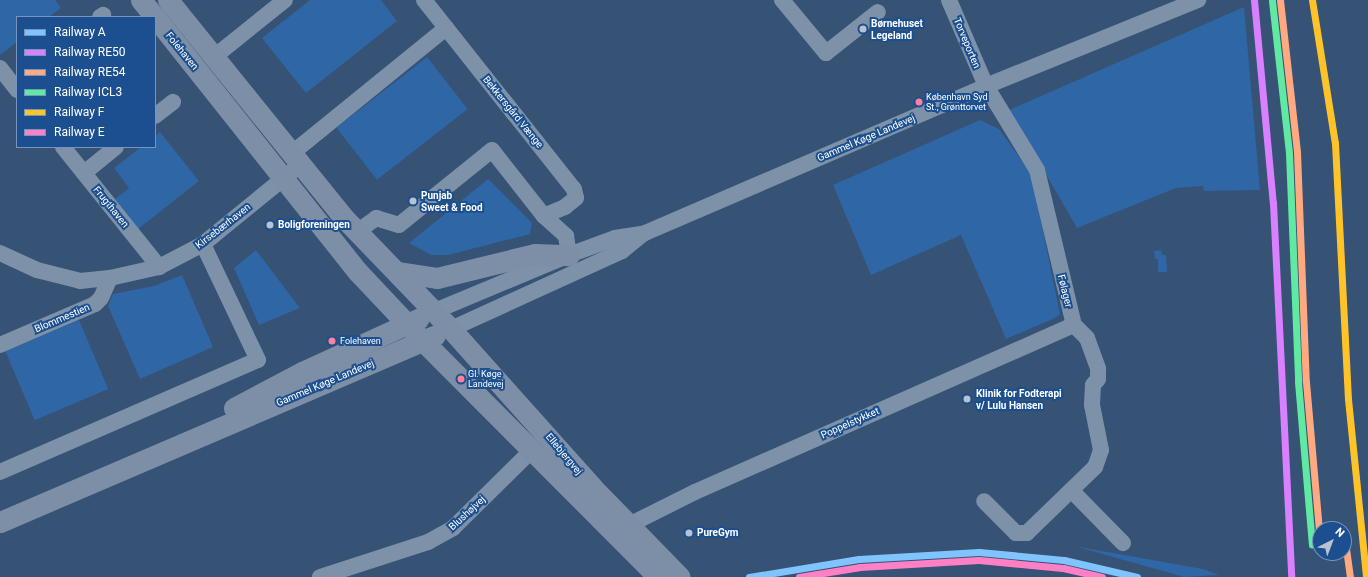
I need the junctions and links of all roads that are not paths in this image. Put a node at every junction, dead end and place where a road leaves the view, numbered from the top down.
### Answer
1 (141, 0) edge
2 (168, 0) edge
3 (285, 0) edge
4 (424, 0) edge
5 (782, 0) edge
6 (949, 0) edge
7 (1198, 0) edge
8 (878, 12) dead end
9 (154, 16) edge
10 (156, 18) edge
11 (446, 28) junction
12 (214, 57) junction
13 (0, 68) edge
14 (16, 86) edge
15 (986, 86) junction
16 (173, 102) dead end
17 (156, 115) edge
18 (64, 148) edge
19 (115, 148) edge
20 (295, 159) junction
21 (84, 173) junction
22 (283, 178) junction
23 (544, 216) junction
24 (358, 232) junction
25 (645, 233) junction
26 (203, 244) junction
27 (0, 253) edge
28 (569, 255) junction
29 (159, 267) junction
30 (397, 272) junction
31 (110, 278) junction
32 (420, 318) junction
33 (1074, 325) junction
34 (437, 335) junction
35 (0, 345) edge
36 (532, 450) junction
37 (0, 472) edge
38 (1072, 491) junction
39 (984, 501) dead end
40 (0, 509) edge
41 (0, 522) edge
42 (629, 525) junction
43 (1123, 543) dead end
44 (320, 577) edge
45 (658, 577) edge
46 (680, 577) edge

1 - 9 main road, Folehaven
2 - 12 main road, Folehaven
3 - 12 street
4 - 11 street, Bekkersgård Vænge
5 - 8 street
6 - 15 street, Torveporten
7 - 15 street, Gammel Køge Landevej
10 - 22 main road, Folehaven
11 - 20 street
11 - 23 street, Bekkersgård Vænge
12 - 20 main road, Folehaven
13 - 14 street
15 - 25 street, Gammel Køge Landevej
15 - 33 street, Følager
16 - 17 street
18 - 21 street, Frugthaven
19 - 21 street
20 - 22 street, Kirsebærhaven
20 - 24 main road, Folehaven
21 - 29 street, Frugthaven
22 - 26 street, Kirsebærhaven
22 - 32 main road, Folehaven
23 - 24 street
23 - 28 street
24 - 30 main road, Folehaven
25 - 28 street, Gammel Køge Landevej
25 - 34 street, Gammel Køge Landevej
26 - 29 street, Kirsebærhaven
26 - 37 street
27 - 31 street, Kirsebærhaven
28 - 30 main road
28 - 32 street, Gammel Køge Landevej
29 - 31 street, Kirsebærhaven
30 - 32 main road, Folehaven
31 - 35 street, Blommestien
32 - 34 main road, Folehaven
32 - 34 main road, Folehaven
32 - 40 main road, Gammel Køge Landevej
33 - 38 street, Følager
33 - 42 street, Poppelstykket
34 - 36 main road, Ellebjergvej
34 - 41 main road, Gammel Køge Landevej
34 - 42 main road
36 - 44 street, Blushøjvej
36 - 45 main road, Ellebjergvej
38 - 39 street, Følager
38 - 43 street
42 - 46 main road

